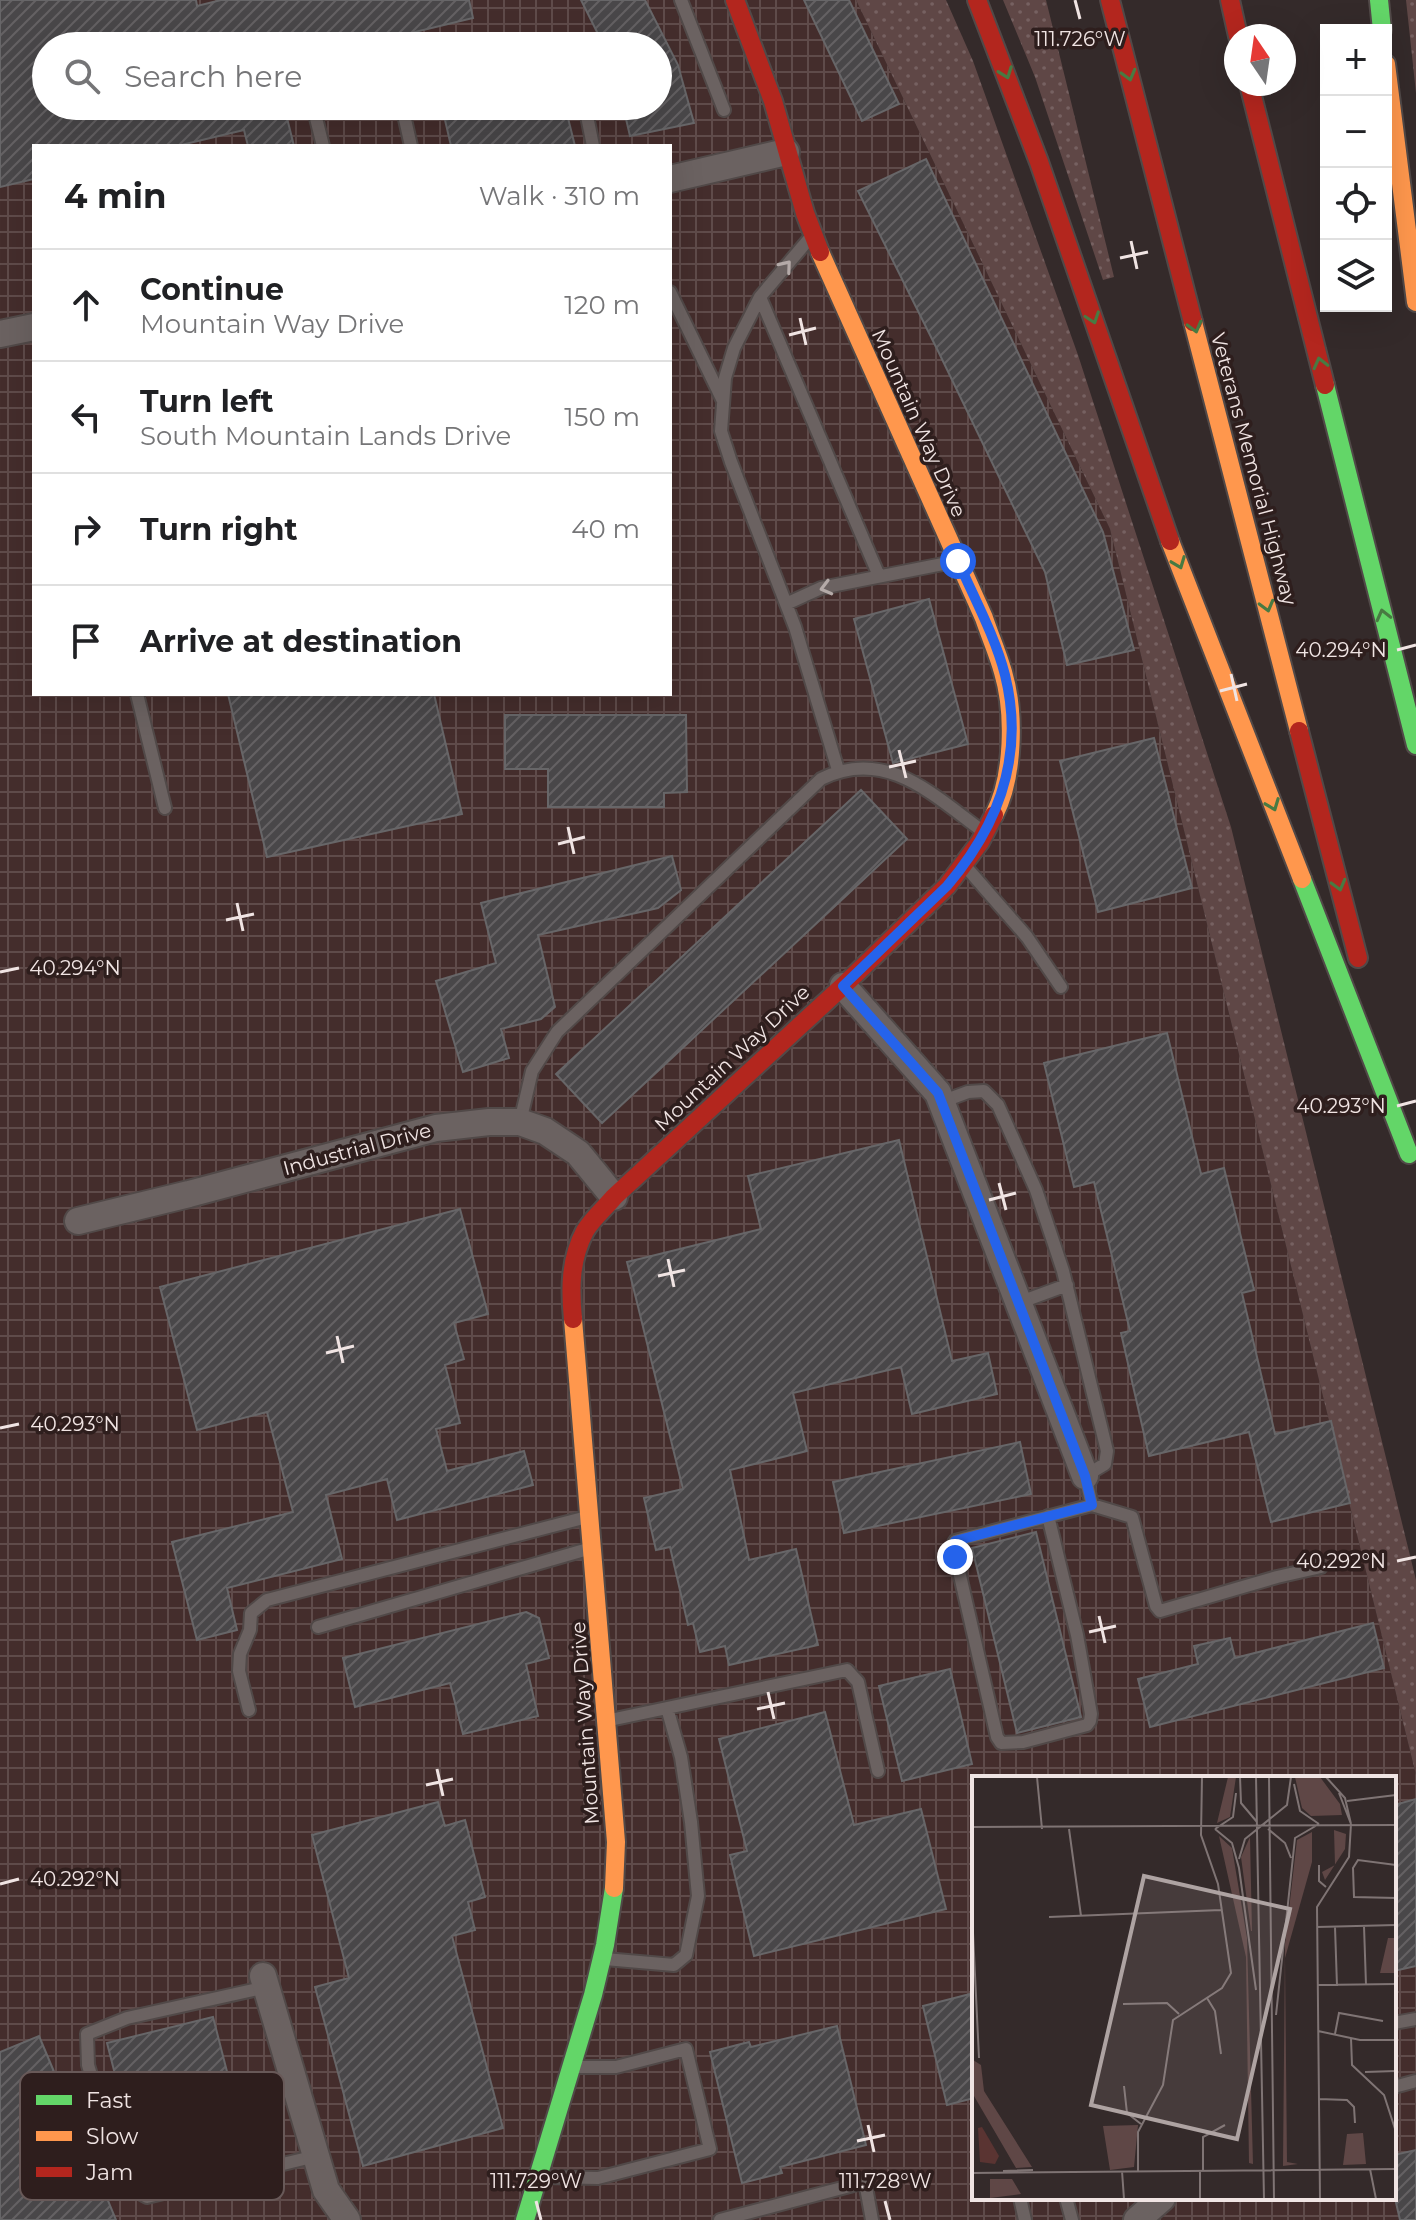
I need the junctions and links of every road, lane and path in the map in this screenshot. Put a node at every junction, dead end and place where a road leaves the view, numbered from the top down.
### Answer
1 (681, 0) edge
2 (735, 0) edge
3 (977, 0) edge
4 (1110, 0) edge
5 (1230, 0) edge
6 (1379, 0) edge
7 (1235, 24) edge
8 (1381, 24) edge
9 (1252, 96) edge
10 (1390, 96) edge
11 (724, 110) dead end
12 (316, 120) edge
13 (405, 120) edge
14 (588, 120) edge
15 (322, 144) edge
16 (411, 144) edge
17 (593, 144) edge
18 (786, 152) junction
19 (672, 179) edge
20 (813, 234) junction
21 (672, 296) edge
22 (760, 297) junction
23 (1416, 302) edge
24 (32, 327) edge
25 (0, 334) edge
26 (723, 401) junction
27 (958, 561) junction
28 (879, 576) junction
29 (786, 604) junction
30 (137, 696) edge
31 (1416, 745) edge
32 (838, 770) junction
33 (165, 808) dead end
34 (985, 833) junction
35 (964, 865) junction
36 (1361, 969) dead end
37 (843, 986) junction
38 (1061, 987) dead end
39 (1369, 1000) dead end
40 (941, 1102) junction
41 (520, 1122) junction
42 (614, 1197) junction
43 (78, 1221) dead end
44 (1067, 1285) junction
45 (1018, 1303) junction
46 (1085, 1476) junction
47 (1092, 1505) junction
48 (590, 1516) junction
49 (1048, 1516) junction
50 (593, 1548) junction
51 (1321, 1567) dead end
52 (318, 1627) dead end
53 (667, 1708) junction
54 (249, 1710) dead end
55 (606, 1721) junction
56 (878, 1771) dead end
57 (602, 1959) junction
58 (265, 1982) joint
59 (1416, 2019) edge
60 (1396, 2023) edge
61 (573, 2067) junction
62 (90, 2072) edge
63 (1416, 2081) edge
64 (1396, 2086) edge
65 (316, 2156) junction
66 (284, 2164) edge
67 (540, 2177) junction
68 (1020, 2200) edge
69 (1067, 2200) edge
70 (1160, 2200) edge
71 (347, 2220) edge
72 (525, 2220) edge
73 (720, 2220) edge
74 (872, 2220) edge
75 (1025, 2220) edge
76 (1072, 2220) edge
77 (1137, 2220) edge

1 - 11 lane
2 - 18 main road, Mountain Way Drive
3 -> 39 main road
4 -> 36 main road, Veterans Memorial Highway
5 - 7 main road
6 - 8 main road
31 -> 9 main road
10 - 23 main road
12 - 15 lane
13 - 16 lane
14 - 17 lane
18 - 19 street
18 - 20 main road, Mountain Way Drive
22 -> 20 lane
20 - 27 main road, Mountain Way Drive
21 - 26 lane
22 - 26 lane
22 - 28 lane
24 - 25 street
26 - 29 lane
27 - 28 lane
27 - 34 main road, Mountain Way Drive
28 -> 29 lane
29 - 32 lane
30 - 33 lane
32 - 34 lane
32 - 41 lane
34 - 35 main road, Mountain Way Drive
35 - 37 main road, Mountain Way Drive
35 - 38 lane
37 - 40 street
37 - 42 main road, Mountain Way Drive
40 - 44 lane
40 - 45 street
41 - 42 street, Industrial Drive
41 - 43 street, Industrial Drive
42 - 48 main road, Mountain Way Drive
44 - 45 lane
44 - 46 lane
45 - 46 street
46 - 47 lane
47 - 49 lane
47 - 51 lane
48 - 50 main road, Mountain Way Drive
48 - 54 lane
49 - 49 lane
50 - 52 lane
50 - 55 main road, Mountain Way Drive
53 - 55 lane
53 - 56 lane
53 - 57 lane
55 - 57 main road, Mountain Way Drive
57 - 61 main road, Mountain Way Drive
58 - 62 lane
58 - 65 street
59 - 60 lane
61 - 67 main road, Mountain Way Drive
61 - 67 lane
63 - 64 lane
65 - 66 lane
65 - 71 street
67 - 72 main road, Mountain Way Drive
68 - 75 lane
69 - 76 lane
70 - 77 street
73 - 74 lane

